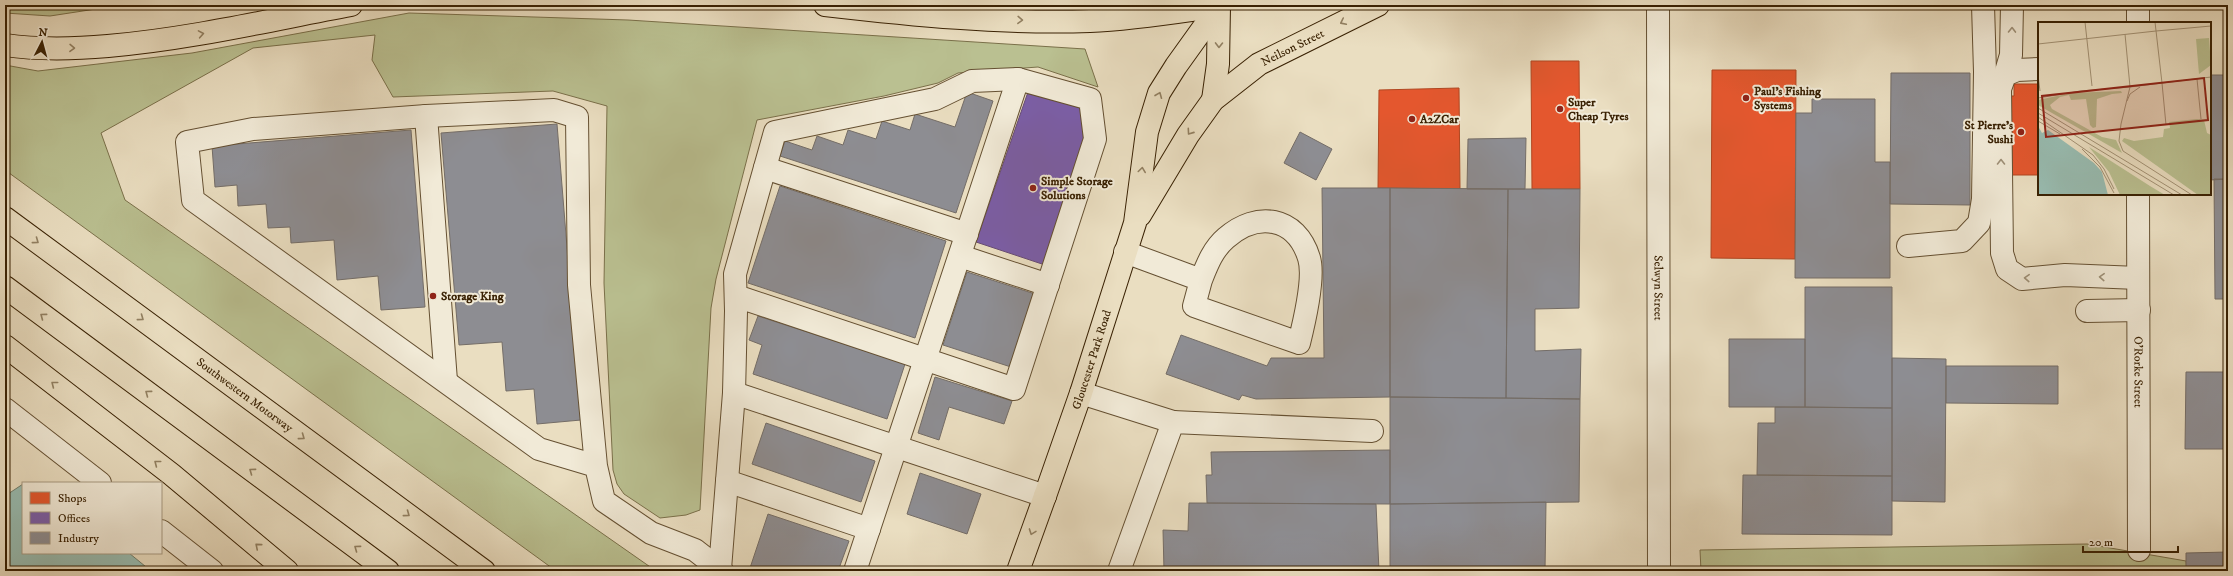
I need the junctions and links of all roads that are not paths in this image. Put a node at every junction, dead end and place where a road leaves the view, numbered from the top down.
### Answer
1 (351, 5) edge
2 (825, 5) edge
3 (1222, 5) edge
4 (1378, 5) edge
5 (1658, 5) edge
6 (1983, 5) edge
7 (2012, 5) edge
8 (2138, 5) edge
9 (2138, 22) edge
10 (5, 45) edge
11 (2038, 69) edge
12 (2005, 76) junction
13 (1018, 79) junction
14 (1213, 100) junction
15 (426, 116) junction
16 (765, 168) junction
17 (2138, 195) edge
18 (5, 218) edge
19 (1135, 223) junction
20 (967, 234) junction
21 (1908, 246) dead end
22 (1125, 252) junction
23 (960, 256) junction
24 (2138, 278) junction
25 (1201, 280) junction
26 (1048, 285) junction
27 (5, 287) edge
28 (736, 296) junction
29 (2138, 310) junction
30 (2087, 311) dead end
31 (5, 346) edge
32 (926, 359) junction
33 (446, 381) junction
34 (734, 393) junction
35 (1081, 393) junction
36 (5, 409) edge
37 (1173, 422) junction
38 (1372, 431) dead end
39 (898, 448) junction
40 (596, 466) junction
41 (727, 481) junction
42 (99, 482) edge
43 (1045, 496) junction
44 (869, 529) junction
45 (162, 532) edge
46 (2139, 550) dead end
47 (721, 570) edge
48 (212, 571) edge
49 (287, 571) edge
50 (388, 571) edge
51 (484, 571) edge
52 (855, 571) edge
53 (1018, 571) edge
54 (1119, 571) edge
55 (1659, 571) edge

10 -> 1 main road
2 -> 3 main road
3 -> 14 main road
19 -> 3 main road, Gloucester Park Road
4 -> 14 main road, Neilson Street
5 - 55 street, Selwyn Street
6 - 21 street
12 -> 7 street
8 - 9 street
11 - 12 street
24 -> 12 street
13 - 16 street
13 - 20 street
13 - 26 street
14 -> 19 main road, Gloucester Park Road
15 - 33 street
15 - 33 street
15 - 40 street
16 - 20 street
16 - 28 street
17 - 24 street, O'Rorke Street
18 -> 51 main road, Southwestern Motorway
19 - 22 main road, Gloucester Park Road
20 - 23 street
22 - 25 street
22 - 35 main road, Gloucester Park Road
23 - 26 street
23 - 32 street
24 - 29 street, O'Rorke Street
25 - 25 street
26 - 32 street
50 -> 27 main road
28 - 32 street
28 - 34 street
29 - 30 street
29 - 46 street, O'Rorke Street
49 -> 31 main road
32 - 39 street
33 - 40 street
34 - 39 street
34 - 41 street
35 - 37 street
35 - 43 main road, Gloucester Park Road
36 - 42 street
37 - 38 street
37 - 54 street
39 - 43 street
39 - 44 street
40 - 47 street
41 - 44 street
41 - 47 street
43 -> 53 main road, Gloucester Park Road
44 - 52 street
45 - 48 street

